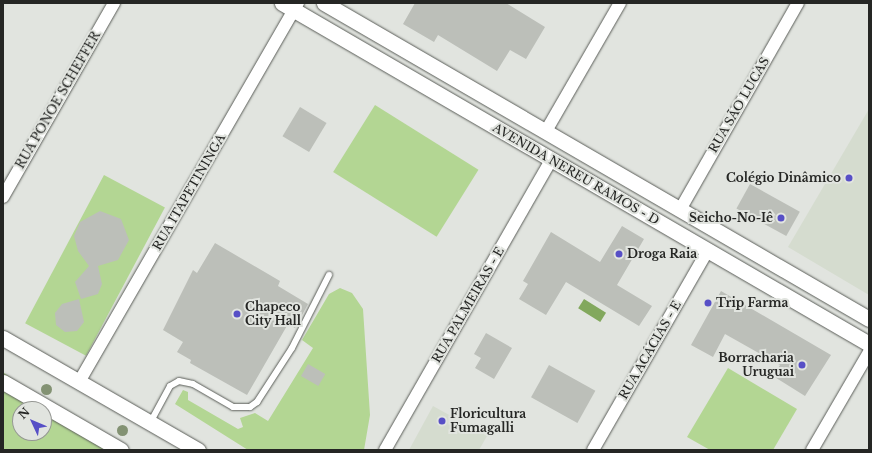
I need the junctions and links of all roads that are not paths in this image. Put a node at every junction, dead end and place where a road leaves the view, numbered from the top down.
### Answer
1 (114, 3) edge
2 (324, 3) edge
3 (620, 3) edge
4 (798, 3) edge
5 (291, 5) edge
6 (546, 131) junction
7 (551, 160) junction
8 (3, 197) edge
9 (680, 208) junction
10 (708, 250) junction
11 (329, 276) dead end
12 (869, 319) edge
13 (3, 338) edge
14 (869, 344) edge
15 (869, 352) edge
16 (3, 382) edge
17 (79, 382) junction
18 (150, 422) junction
19 (122, 450) edge
20 (198, 450) edge
21 (385, 450) edge
22 (593, 450) edge
23 (812, 450) edge

1 - 8 street, RUA PONOE SCHEFFER
2 - 6 street, AVENIDA NEREU RAMOS - D
3 - 6 street
4 - 9 street, RUA SÃO LUCAS
5 - 7 street, AVENIDA NEREU RAMOS - D
5 - 17 street, RUA ITAPETININGA
6 - 9 street, AVENIDA NEREU RAMOS - D
7 - 10 street, AVENIDA NEREU RAMOS - D
7 - 21 street, RUA PALMEIRAS - E
9 - 12 street, AVENIDA NEREU RAMOS - D
10 - 14 street, AVENIDA NEREU RAMOS - D
10 - 22 street, RUA ACÁCIAS - E
11 - 18 lane
13 - 17 street
15 - 23 street
16 - 19 street
17 - 18 street
18 - 20 street

